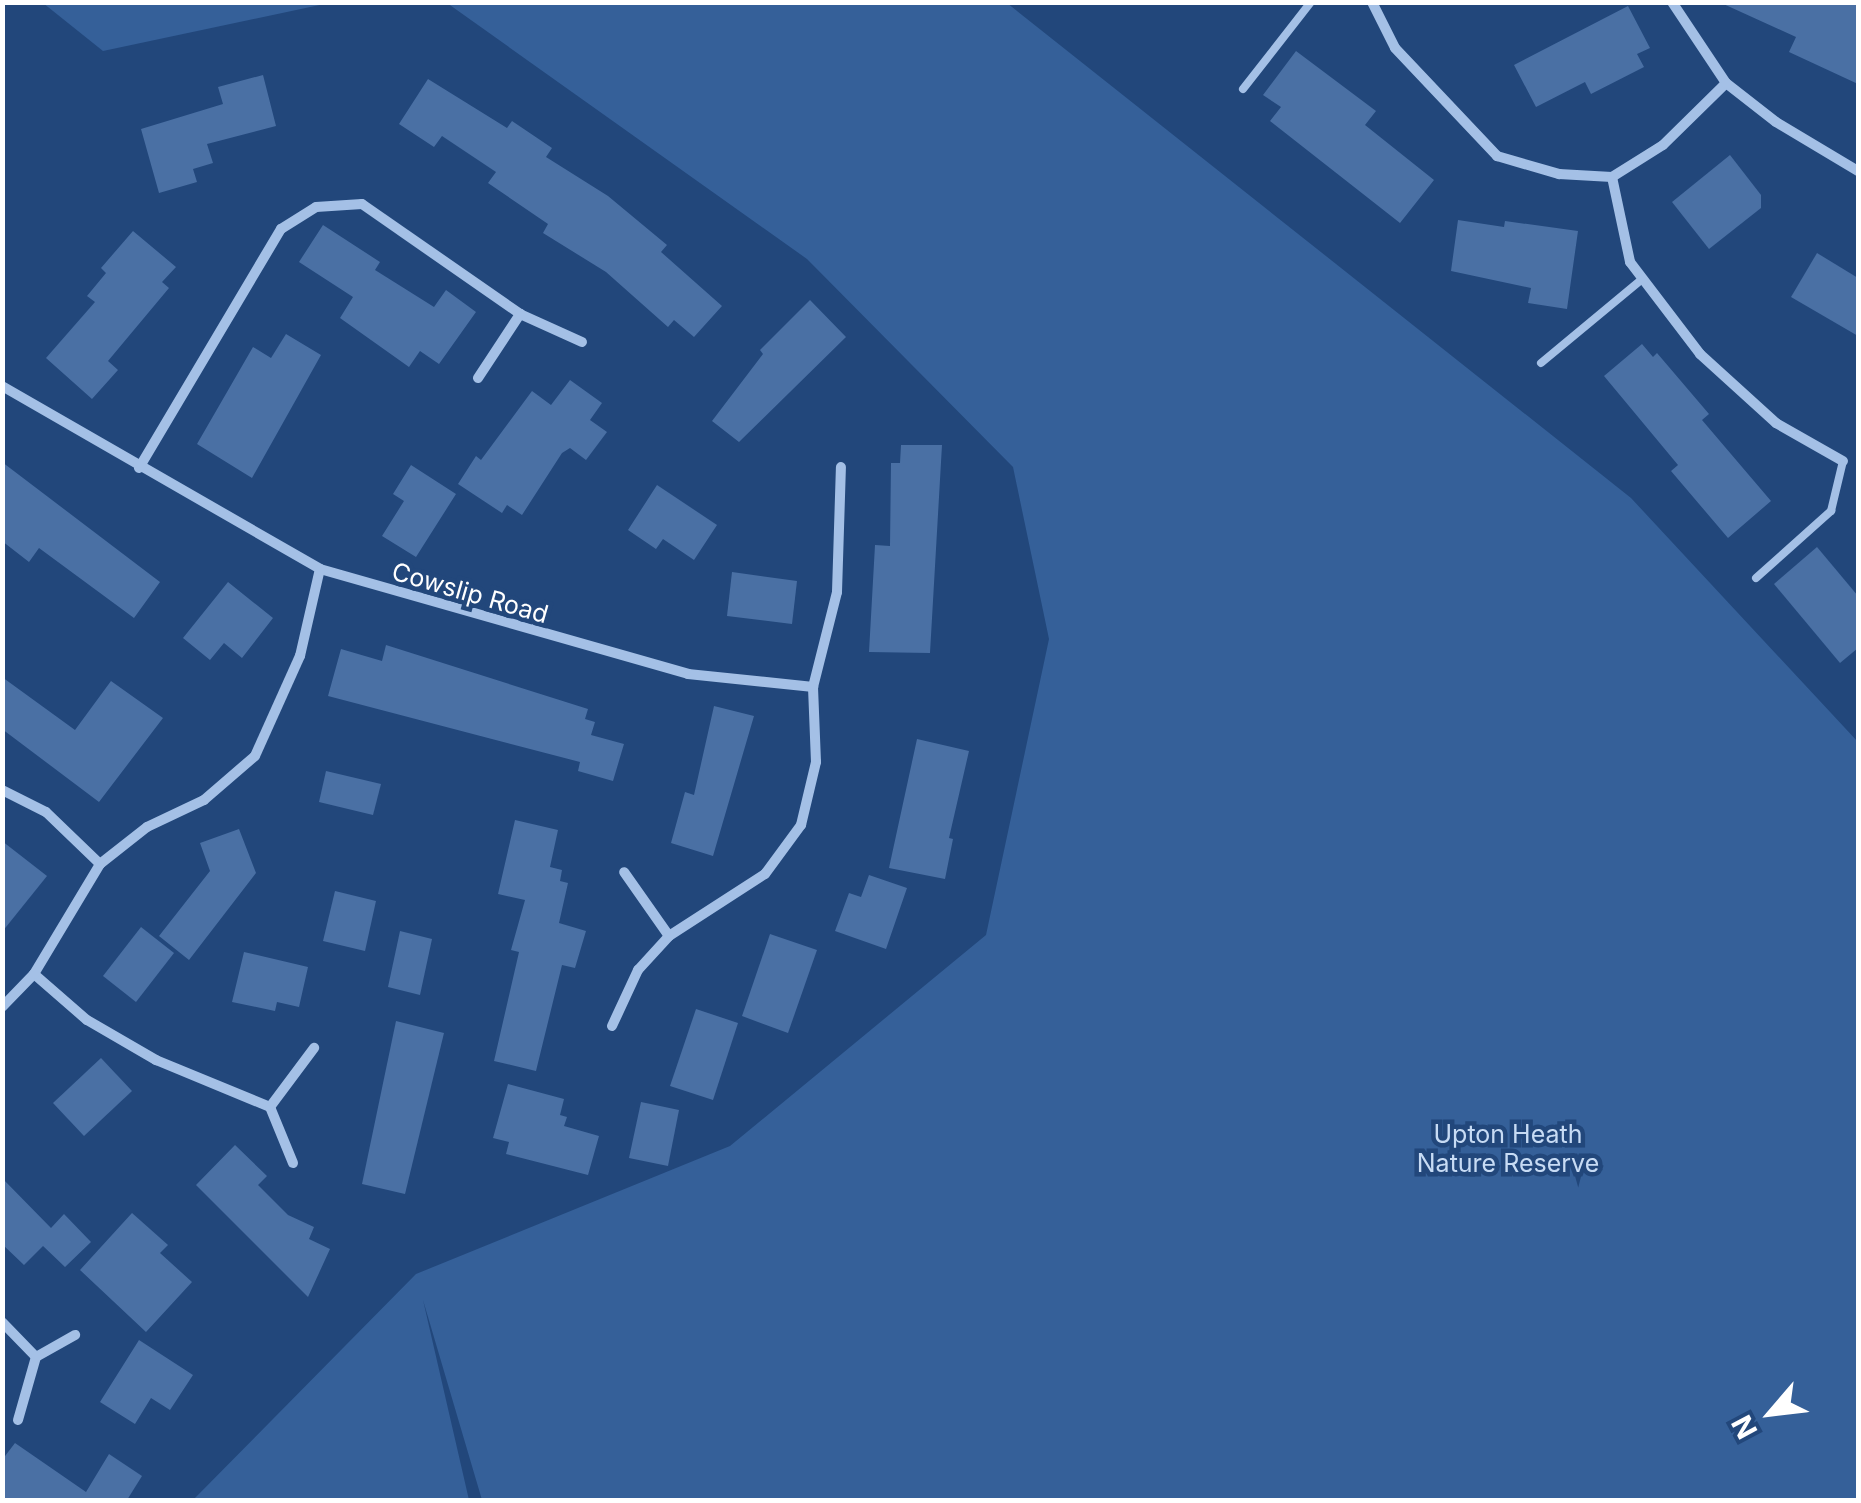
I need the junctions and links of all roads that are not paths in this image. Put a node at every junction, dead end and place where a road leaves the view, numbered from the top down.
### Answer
1 (1311, 2) edge
2 (1372, 2) edge
3 (1672, 2) edge
4 (1726, 83) junction
5 (1243, 89) dead end
6 (1858, 171) edge
7 (1612, 177) junction
8 (1642, 279) junction
9 (520, 314) junction
10 (582, 342) dead end
11 (1540, 364) dead end
12 (478, 378) dead end
13 (2, 386) edge
14 (1843, 461) joint
15 (841, 466) dead end
16 (139, 468) junction
17 (320, 570) junction
18 (1756, 578) dead end
19 (814, 687) junction
20 (2, 790) edge
21 (100, 864) junction
22 (624, 872) dead end
23 (669, 936) junction
24 (34, 974) junction
25 (2, 1007) edge
26 (612, 1026) dead end
27 (314, 1048) dead end
28 (270, 1107) junction
29 (293, 1163) dead end
30 (2, 1322) edge
31 (75, 1335) dead end
32 (36, 1358) junction
33 (18, 1420) dead end

1 - 5 lane
2 - 7 street
3 - 4 street
4 - 6 street
4 - 7 street
7 - 8 street
8 - 11 lane
8 - 14 street
9 - 10 street
9 - 12 street
9 - 16 street
13 - 16 street, Cowslip Road
14 - 18 lane
15 - 19 street
16 - 17 street, Cowslip Road
17 - 19 street, Cowslip Road
17 - 21 street
19 - 23 street
20 - 21 street
21 - 24 street
22 - 23 street
23 - 26 street
24 - 25 street
24 - 28 street
27 - 28 street
28 - 29 street
30 - 32 street
31 - 32 street
32 - 33 street

